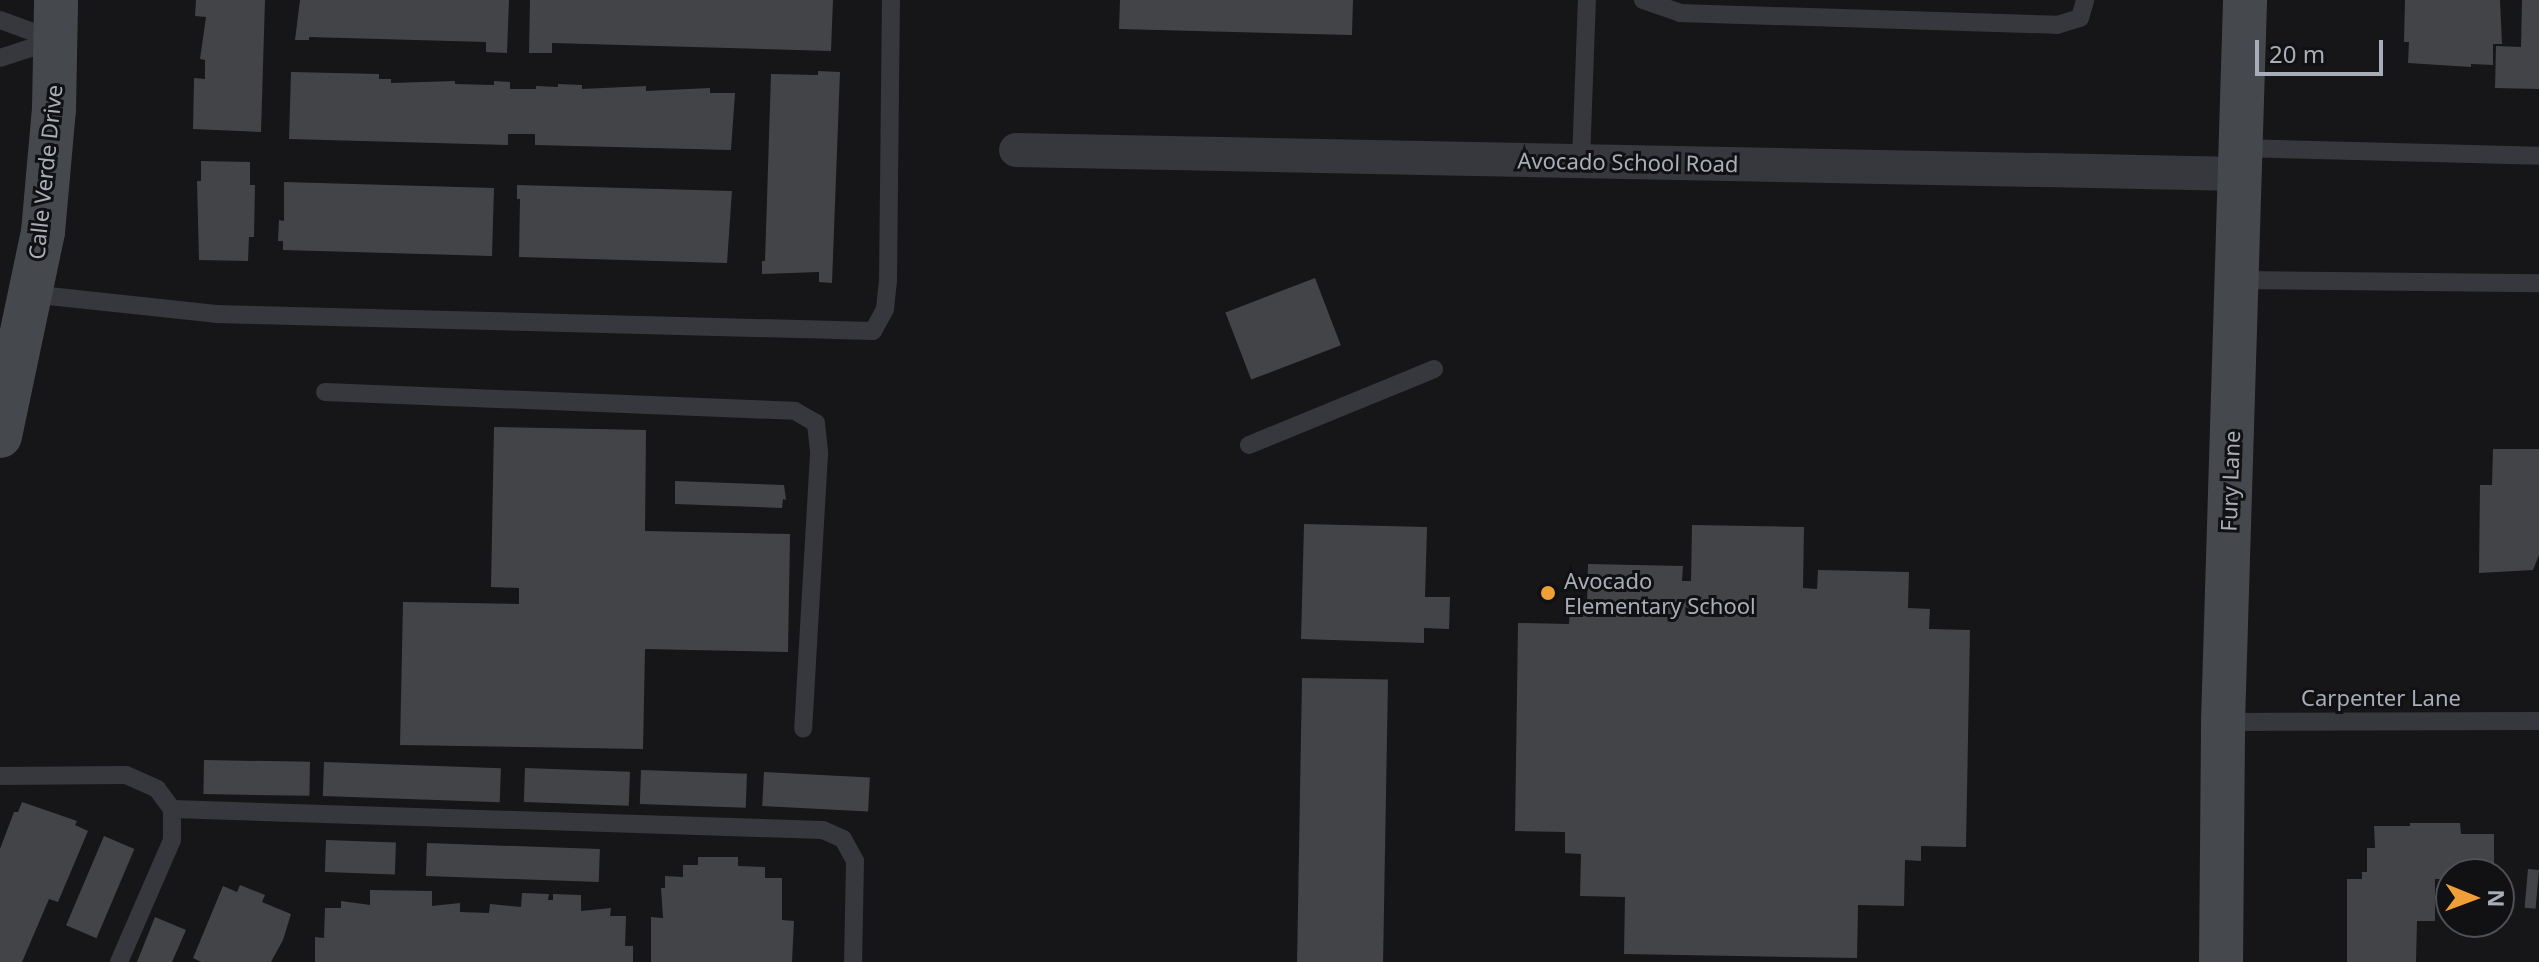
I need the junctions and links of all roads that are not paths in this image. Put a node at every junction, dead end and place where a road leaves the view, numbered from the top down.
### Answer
1 (891, 0) edge
2 (1587, 0) edge
3 (1643, 0) edge
4 (2085, 0) edge
5 (2245, 0) edge
6 (0, 20) edge
7 (55, 20) edge
8 (0, 58) edge
9 (1016, 150) dead end
10 (2539, 156) edge
11 (1581, 161) junction
12 (2240, 161) junction
13 (2237, 280) junction
14 (2539, 283) edge
15 (30, 294) junction
16 (1434, 369) dead end
17 (325, 392) dead end
18 (0, 436) edge
19 (1249, 445) dead end
20 (2539, 721) edge
21 (2223, 722) junction
22 (803, 729) dead end
23 (0, 776) edge
24 (172, 809) junction
25 (119, 962) edge
26 (853, 962) edge
27 (2221, 962) edge

1 - 15 lane
2 - 11 lane
3 - 4 lane
5 - 12 main road, Fury Lane
6 - 7 lane
7 - 8 lane
7 - 15 main road, Calle Verde Drive
9 - 11 street, Avocado School Road
10 - 12 lane
11 - 12 street, Avocado School Road
12 - 13 main road, Fury Lane
13 - 14 lane
13 - 21 main road, Fury Lane
15 - 18 main road, Calle Verde Drive
16 - 19 lane
17 - 22 lane
20 - 21 lane, Carpenter Lane
21 - 27 main road, Fury Lane
23 - 24 lane
24 - 25 lane
24 - 26 lane

